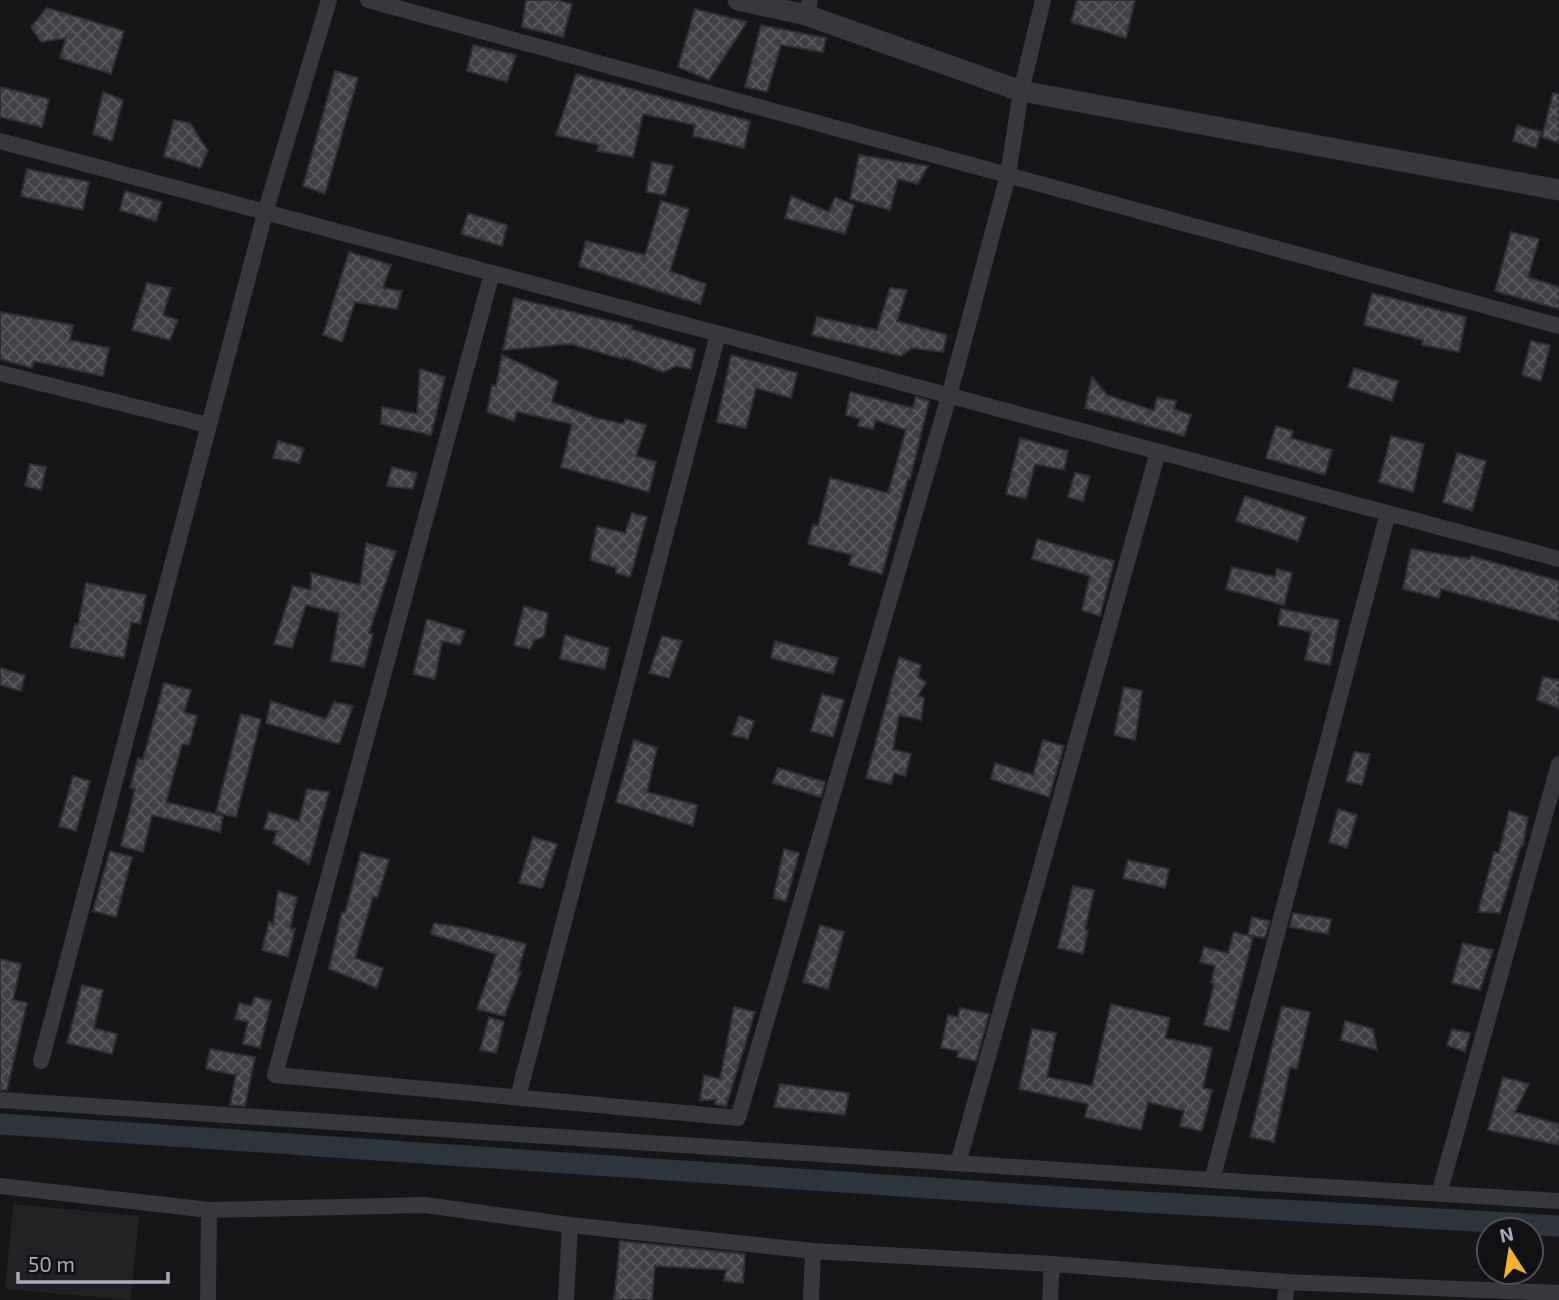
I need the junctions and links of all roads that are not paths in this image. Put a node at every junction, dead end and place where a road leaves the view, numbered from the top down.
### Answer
1 (329, 0) edge
2 (368, 0) edge
3 (738, 0) edge
4 (1043, 0) edge
5 (808, 7) edge
6 (1021, 91) junction
7 (0, 141) edge
8 (1008, 175) junction
9 (1559, 190) edge
10 (265, 213) junction
11 (492, 273) junction
12 (1559, 326) edge
13 (718, 334) junction
14 (0, 373) edge
15 (949, 396) junction
16 (208, 425) junction
17 (1158, 452) junction
18 (1388, 513) junction
19 (1559, 559) edge
20 (1559, 764) edge
21 (41, 1061) dead end
22 (518, 1097) junction
23 (0, 1100) edge
24 (958, 1163) junction
25 (1212, 1180) junction
26 (0, 1186) edge
27 (1439, 1194) junction
28 (1559, 1201) edge
29 (209, 1210) junction
30 (570, 1225) junction
31 (813, 1251) junction
32 (1052, 1264) junction
33 (1287, 1282) junction
34 (1559, 1293) edge
35 (1515, 1296) edge
36 (208, 1300) edge
37 (566, 1300) edge
38 (811, 1300) edge
39 (1050, 1300) edge
40 (1285, 1300) edge

1 - 10 street
2 - 8 street
3 - 5 street
4 - 6 street
5 - 6 street
6 - 8 street
6 - 9 street
7 - 10 street
8 - 12 street
8 - 15 street
10 - 11 street
10 - 16 street
11 - 13 street
11 - 22 street
13 - 15 street
13 - 22 street
14 - 16 street
15 - 17 street
15 - 22 street
16 - 21 street
17 - 18 street
17 - 24 street
18 - 19 street
18 - 25 street
20 - 27 street
23 - 24 street
24 - 25 street
25 - 27 street
26 - 29 street
27 - 28 street
29 - 30 street
29 - 36 street
30 - 31 street
30 - 37 street
31 - 32 street
31 - 38 street
32 - 33 street
32 - 39 street
33 - 35 street
33 - 40 street
34 - 35 street

